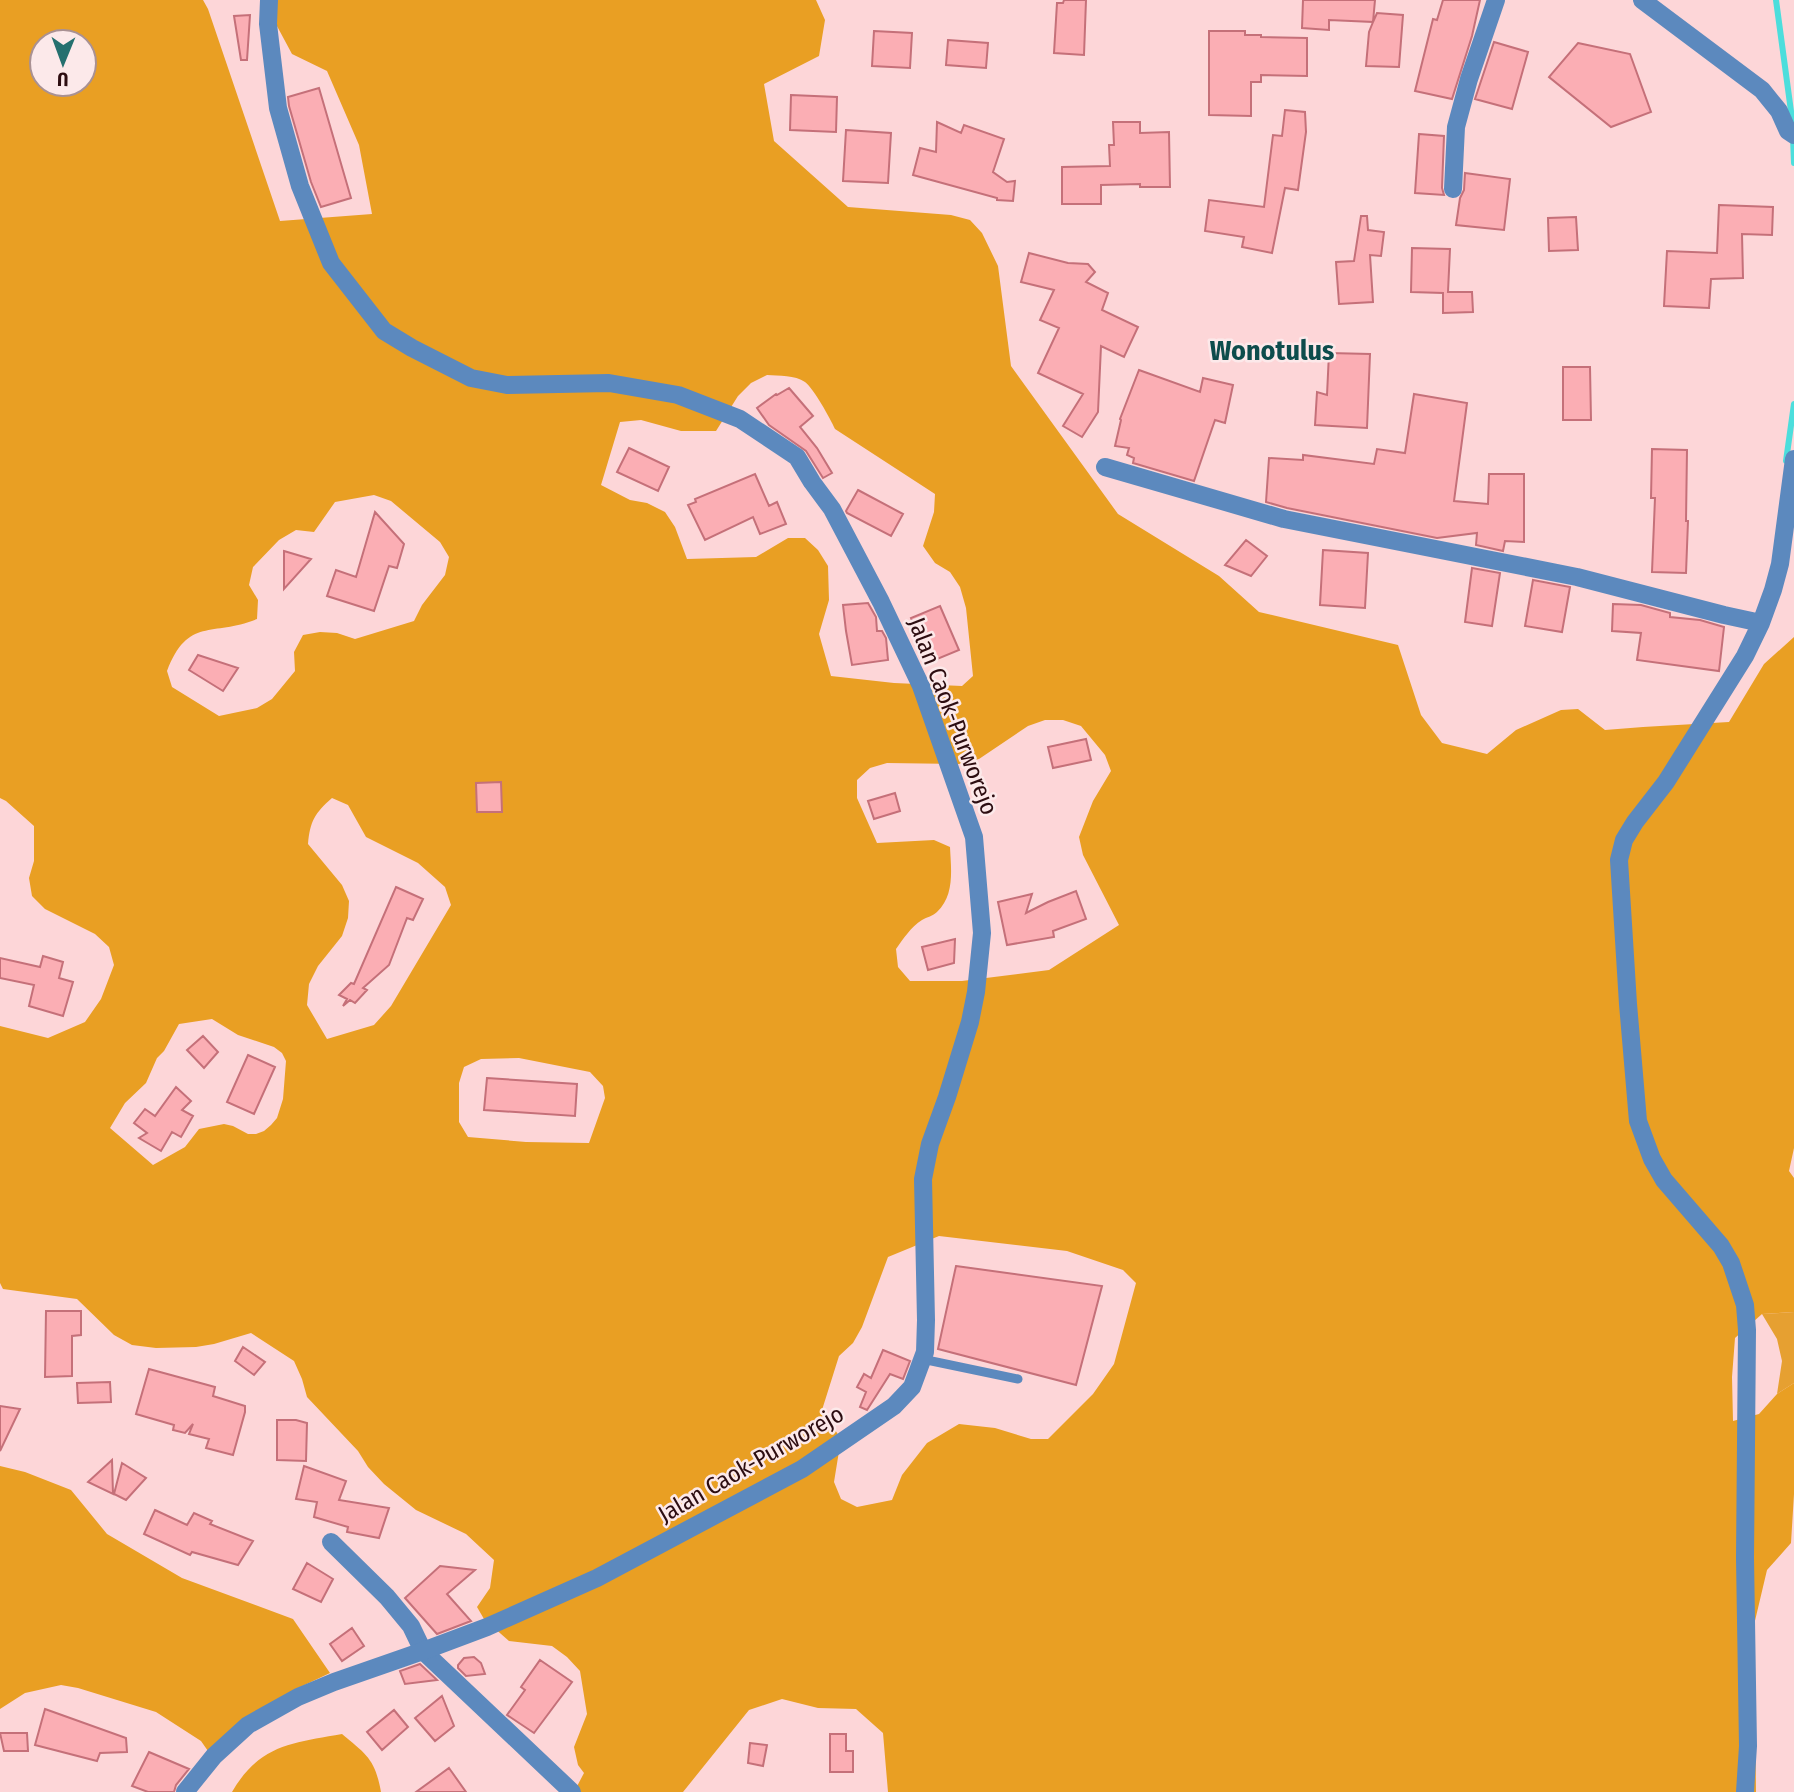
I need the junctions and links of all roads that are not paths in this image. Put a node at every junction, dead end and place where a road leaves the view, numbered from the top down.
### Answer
1 (270, 0) edge
2 (1496, 0) edge
3 (1642, 0) edge
4 (1791, 133) edge
5 (1453, 189) dead end
6 (1794, 459) edge
7 (1105, 467) dead end
8 (1753, 621) junction
9 (922, 1359) junction
10 (1018, 1379) dead end
11 (331, 1542) dead end
12 (423, 1651) junction
13 (185, 1792) edge
14 (572, 1792) edge
15 (1745, 1792) edge

1 - 9 street, Jalan Caok-Purworejo
2 - 5 street
3 - 4 street
6 - 8 street
7 - 8 street
8 - 15 street
9 - 10 lane
9 - 12 street, Jalan Caok-Purworejo
11 - 12 street
12 - 13 street, Jalan Caok-Purworejo
12 - 14 street

